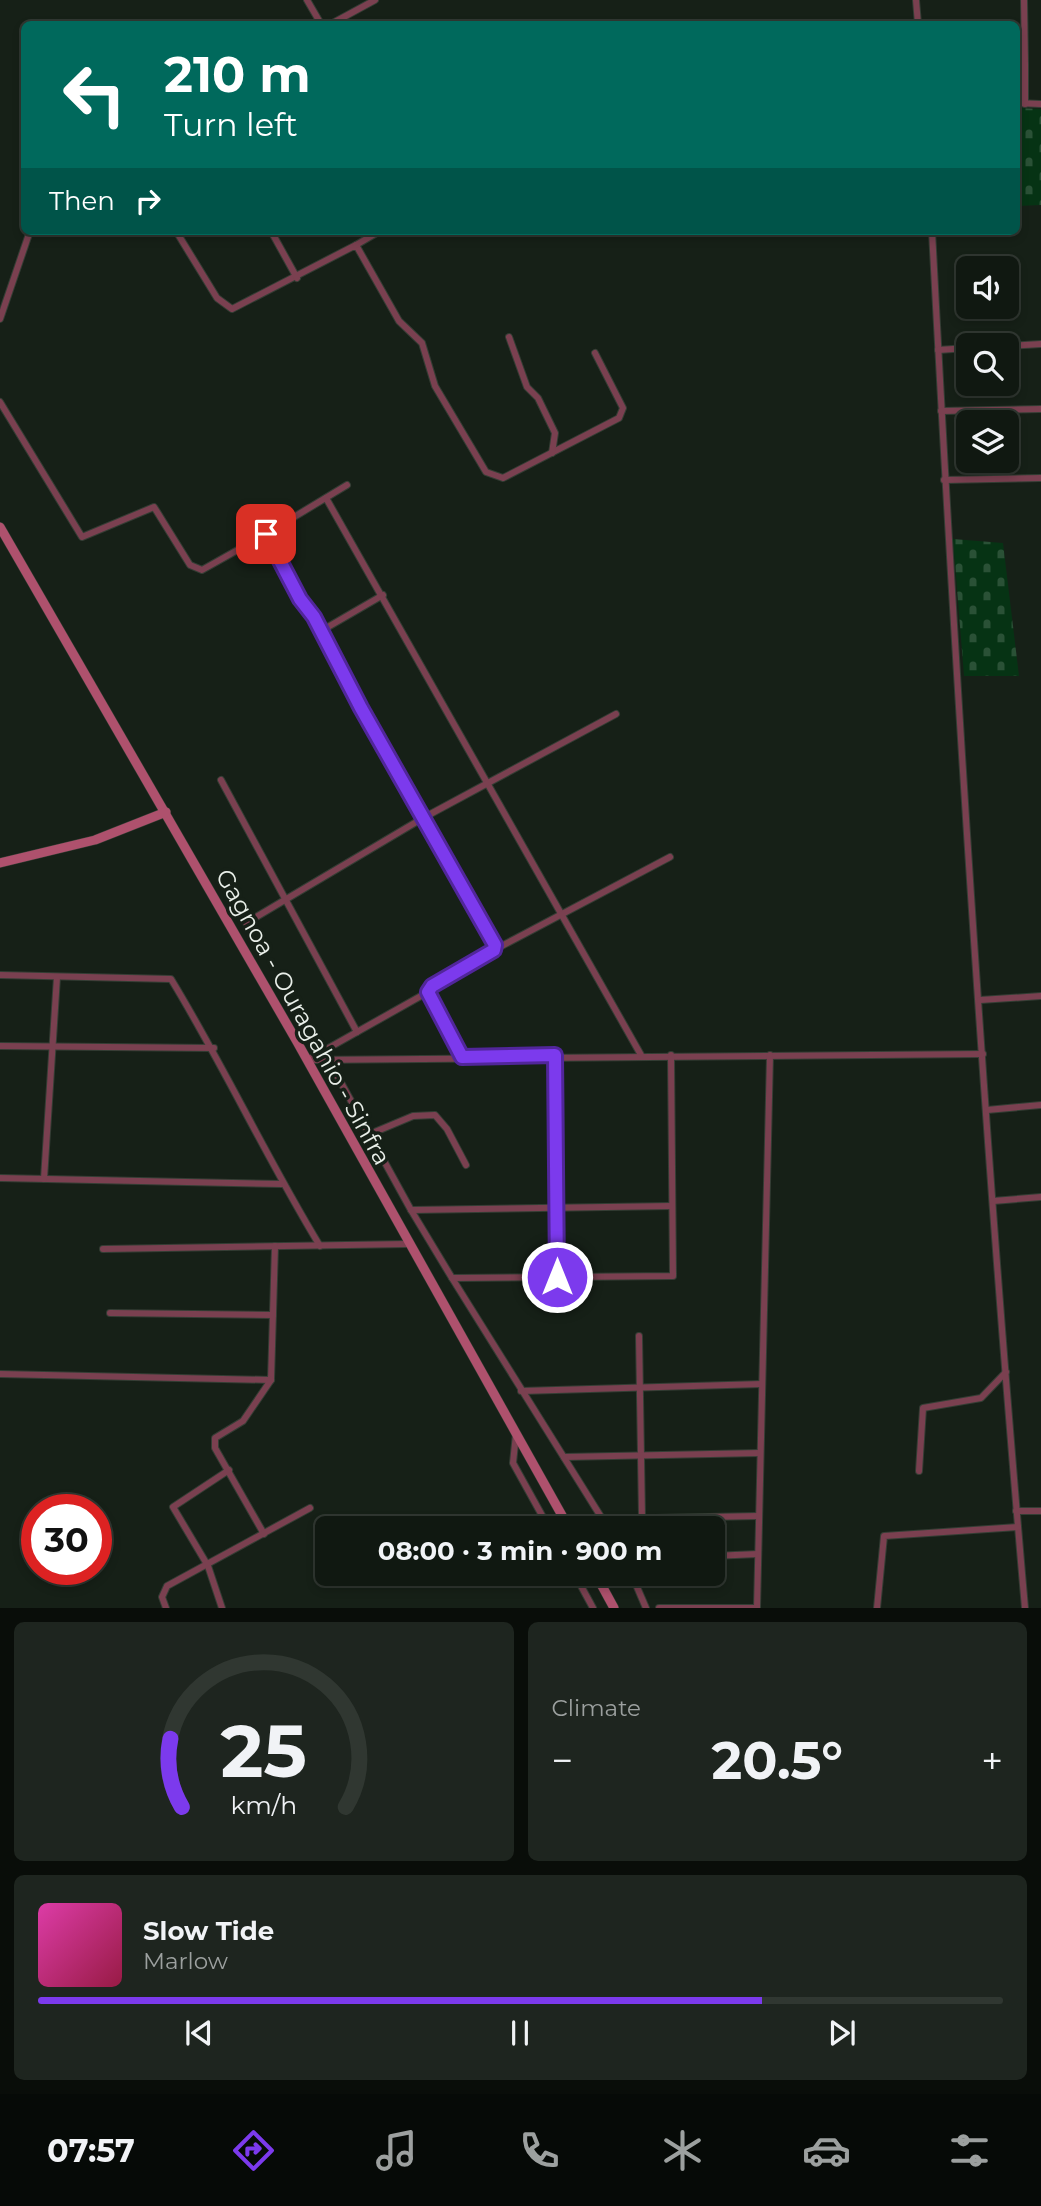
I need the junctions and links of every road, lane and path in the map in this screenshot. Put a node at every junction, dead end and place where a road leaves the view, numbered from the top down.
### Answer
1 (307, 0) edge
2 (375, 0) edge
3 (916, 0) edge
4 (1024, 0) edge
5 (319, 21) edge
6 (336, 21) edge
7 (918, 21) edge
8 (1021, 64) edge
9 (1020, 103) edge
10 (1025, 104) junction
11 (1041, 104) edge
12 (29, 235) edge
13 (178, 235) edge
14 (273, 235) edge
15 (373, 235) edge
16 (932, 235) edge
17 (356, 245) junction
18 (297, 278) junction
19 (0, 319) edge
20 (509, 337) dead end
21 (1041, 344) edge
22 (1019, 345) edge
23 (956, 349) edge
24 (938, 350) junction
25 (595, 353) dead end
26 (0, 402) edge
27 (1041, 409) edge
28 (941, 411) junction
29 (552, 453) junction
30 (1041, 478) edge
31 (944, 480) junction
32 (347, 485) dead end
33 (326, 498) junction
34 (0, 527) edge
35 (266, 534) junction
36 (383, 595) junction
37 (321, 631) junction
38 (616, 714) dead end
39 (221, 780) dead end
40 (489, 783) junction
41 (166, 812) junction
42 (423, 818) junction
43 (670, 857) dead end
44 (0, 863) edge
45 (285, 900) junction
46 (563, 914) junction
47 (246, 923) dead end
48 (494, 950) junction
49 (0, 975) edge
50 (57, 976) junction
51 (428, 992) junction
52 (1041, 996) edge
53 (980, 1000) junction
54 (357, 1032) junction
55 (0, 1046) edge
56 (52, 1047) junction
57 (214, 1048) junction
58 (983, 1054) junction
59 (555, 1055) junction
60 (640, 1055) junction
61 (671, 1055) junction
62 (770, 1055) junction
63 (462, 1057) junction
64 (328, 1059) junction
65 (307, 1060) junction
66 (1041, 1105) edge
67 (987, 1110) junction
68 (370, 1134) junction
69 (466, 1165) dead end
70 (0, 1178) edge
71 (44, 1179) junction
72 (282, 1184) junction
73 (1041, 1197) edge
74 (993, 1202) junction
75 (557, 1206) junction
76 (672, 1206) junction
77 (411, 1210) junction
78 (408, 1244) junction
79 (275, 1246) junction
80 (320, 1246) junction
81 (103, 1248) dead end
82 (557, 1277) junction
83 (452, 1278) junction
84 (110, 1313) dead end
85 (273, 1315) junction
86 (639, 1336) dead end
87 (1006, 1373) junction
88 (0, 1374) edge
89 (271, 1380) junction
90 (762, 1384) junction
91 (638, 1387) junction
92 (521, 1391) junction
93 (516, 1434) junction
94 (760, 1453) junction
95 (640, 1456) junction
96 (564, 1457) junction
97 (229, 1470) junction
98 (919, 1471) dead end
99 (310, 1508) dead end
100 (1016, 1511) junction
101 (1041, 1511) edge
102 (542, 1516) edge
103 (562, 1516) edge
104 (601, 1516) edge
105 (642, 1516) edge
106 (759, 1516) junction
107 (725, 1517) edge
108 (1018, 1527) junction
109 (264, 1534) junction
110 (758, 1554) junction
111 (725, 1555) edge
112 (208, 1566) junction
113 (581, 1586) edge
114 (602, 1586) edge
115 (637, 1586) edge
116 (166, 1608) edge
117 (222, 1608) edge
118 (593, 1608) edge
119 (614, 1608) edge
120 (646, 1608) edge
121 (659, 1608) edge
122 (755, 1608) edge
123 (877, 1608) edge
124 (1025, 1608) edge

1 - 5 street
2 - 6 street
3 - 7 street
4 - 8 street
8 - 10 street
9 - 10 street
10 - 11 street
12 - 19 street
13 - 18 street
14 - 18 street
15 - 17 street
16 - 24 street
17 - 18 street
17 - 29 street
20 - 29 street
21 - 22 street
23 - 24 street
24 - 28 street
25 - 29 street
26 - 35 street
27 - 28 street
28 - 31 street
30 - 31 street
31 - 53 street
32 - 33 street
33 - 35 street
33 - 36 street
34 - 41 main road, Gagnoa - Ouragahio - Sinfra
35 - 37 street
36 - 37 street
36 - 40 street
37 - 42 street
38 - 40 street
39 - 45 street
40 - 42 street
40 - 46 street
41 - 44 main road
41 - 65 main road, Gagnoa - Ouragahio - Sinfra
42 - 45 street
42 - 48 street
43 - 46 street
45 - 47 street
45 - 54 street
46 - 48 street
46 - 60 street
48 - 51 street
49 - 50 street
50 - 56 street
50 - 57 street
51 - 54 street
51 - 63 street
52 - 53 street
53 - 58 street
54 - 65 street
55 - 56 street
56 - 57 street
56 - 71 street
57 - 72 street
58 - 62 street
58 - 67 street
59 - 60 street
59 - 63 street
59 - 75 street
60 - 61 street
61 - 62 street
61 - 76 street
62 - 90 street
63 - 64 street
64 - 65 street
64 - 68 street
65 - 78 main road, Gagnoa - Ouragahio - Sinfra
66 - 67 street
67 - 74 street
68 - 69 street
68 - 77 street
70 - 71 street
71 - 72 street
72 - 80 street
73 - 74 street
74 - 87 street
75 - 76 street
75 - 77 street
75 - 82 street
76 - 82 street
77 - 83 street
78 - 80 street
78 - 93 main road, Gagnoa - Ouragahio - Sinfra
79 - 80 street
79 - 81 street
79 - 85 street
82 - 83 street
83 - 92 street
84 - 85 street
85 - 89 street
86 - 91 street
87 - 98 street
87 - 100 street
88 - 89 street
89 - 97 street
90 - 91 street
90 - 94 street
91 - 92 street
91 - 95 street
92 - 96 street
93 - 102 street
93 - 103 main road, Gagnoa - Ouragahio - Sinfra
94 - 95 street
94 - 106 street
95 - 96 street
95 - 105 street
96 - 104 street
97 - 109 street
97 - 112 street
99 - 109 street
100 - 101 street
100 - 108 street
106 - 107 street
106 - 110 street
108 - 123 street
108 - 124 street
109 - 112 street
110 - 111 street
110 - 122 street
112 - 116 street
112 - 117 street
113 - 118 street
114 - 119 main road
115 - 120 street
121 - 122 street

